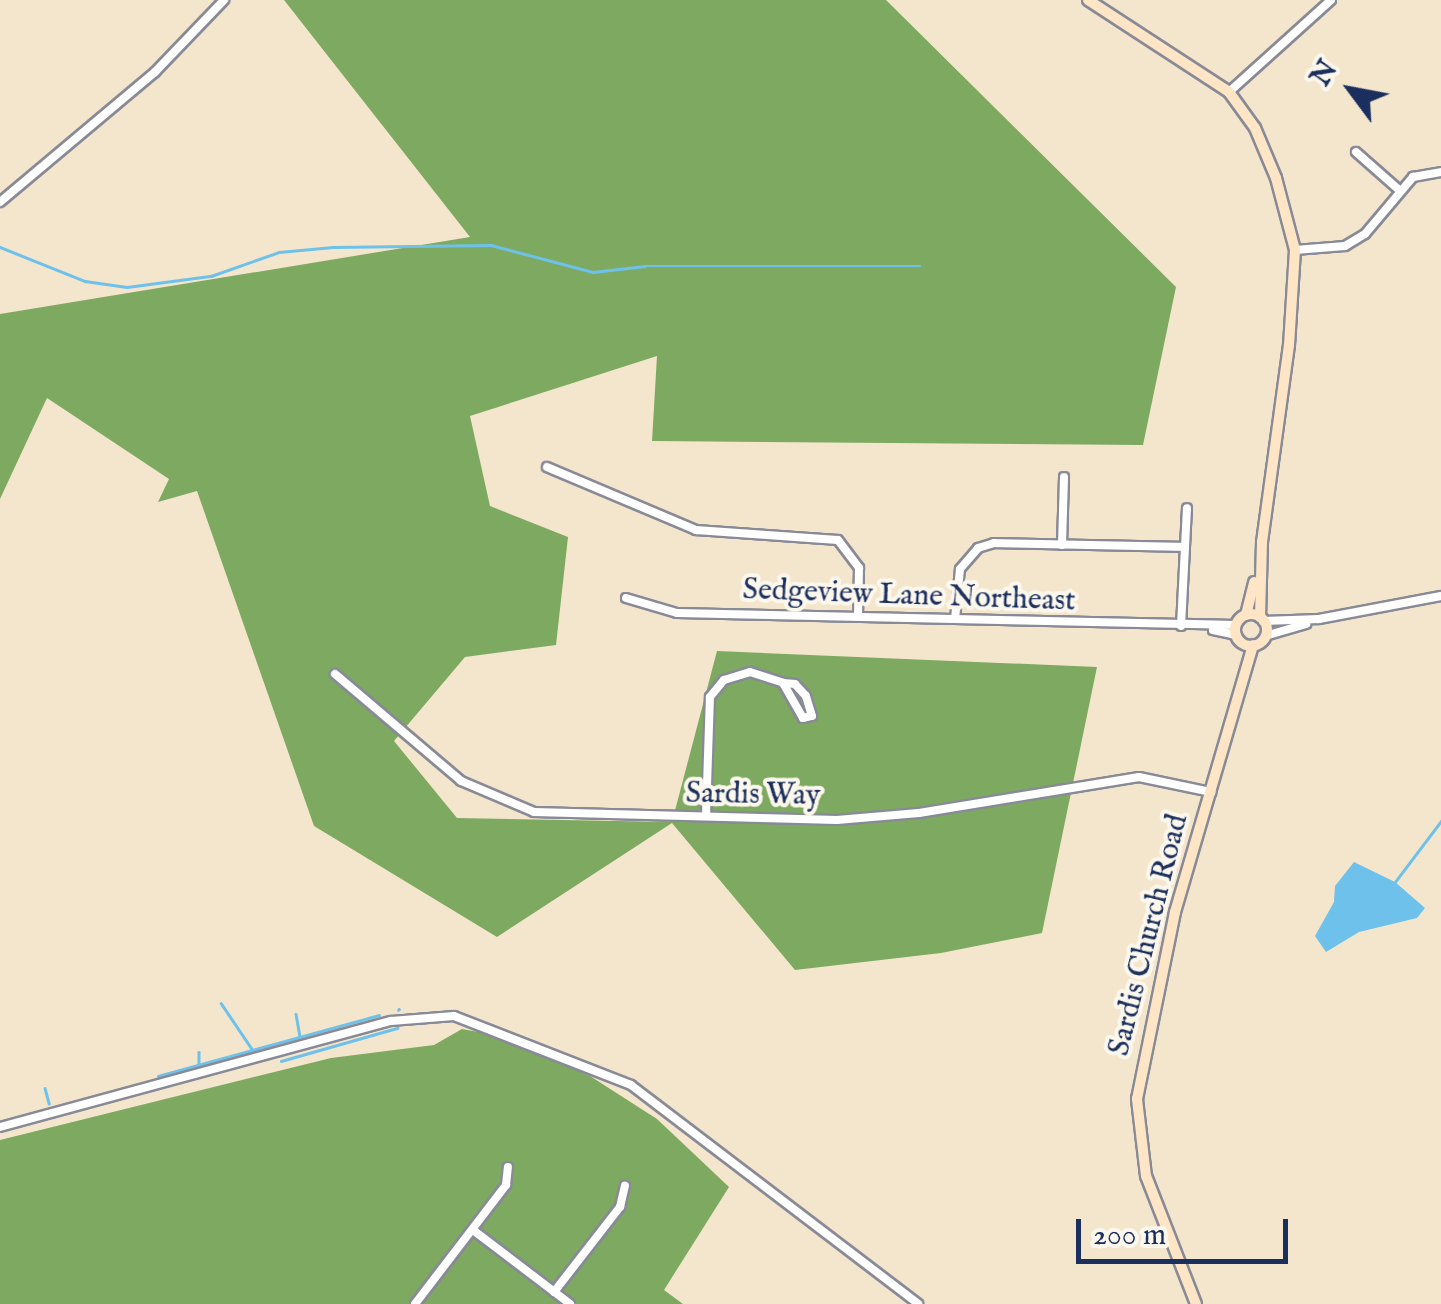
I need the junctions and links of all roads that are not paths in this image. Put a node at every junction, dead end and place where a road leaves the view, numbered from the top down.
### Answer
1 (224, 0) edge
2 (1088, 0) edge
3 (1331, 0) edge
4 (1229, 92) junction
5 (1356, 152) dead end
6 (1441, 172) edge
7 (1398, 189) junction
8 (0, 202) edge
9 (1295, 250) junction
10 (547, 467) dead end
11 (1064, 477) dead end
12 (1187, 508) dead end
13 (1262, 542) junction
14 (1062, 545) junction
15 (1185, 547) junction
16 (1441, 596) edge
17 (626, 598) dead end
18 (858, 615) junction
19 (1246, 615) junction
20 (955, 619) junction
21 (1262, 619) junction
22 (1320, 620) junction
23 (1181, 626) junction
24 (1265, 636) junction
25 (1242, 637) junction
26 (336, 674) dead end
27 (784, 683) junction
28 (1210, 792) junction
29 (706, 816) junction
30 (0, 1127) edge
31 (508, 1167) dead end
32 (625, 1186) dead end
33 (473, 1230) junction
34 (554, 1292) junction
35 (421, 1302) edge
36 (570, 1304) edge
37 (918, 1304) edge
38 (1196, 1304) edge

1 - 8 street
2 - 4 street
3 - 4 street
4 - 9 street
5 - 7 street
6 - 7 street
7 - 9 street
9 - 13 street
10 - 18 street
11 - 14 street
12 - 15 street
13 - 19 street
13 - 21 street
14 - 15 street
14 - 20 street
15 - 23 street
16 - 22 street
17 - 18 street, Sedgeview Lane Northeast
18 - 20 street, Sedgeview Lane Northeast
19 - 21 street
19 - 25 street
20 - 23 street, Sedgeview Lane Northeast
21 - 22 street
21 - 24 street
22 - 24 street
23 - 25 street, Sedgeview Lane Northeast
24 - 25 street
25 - 28 street, Sardis Church Road
26 - 29 street, Sardis Way
27 - 27 street
27 - 29 street
28 - 29 street, Sardis Way
28 - 38 street, Sardis Church Road
30 - 37 street
31 - 33 street
32 - 34 street
33 - 34 street
33 - 35 street
34 - 36 street

